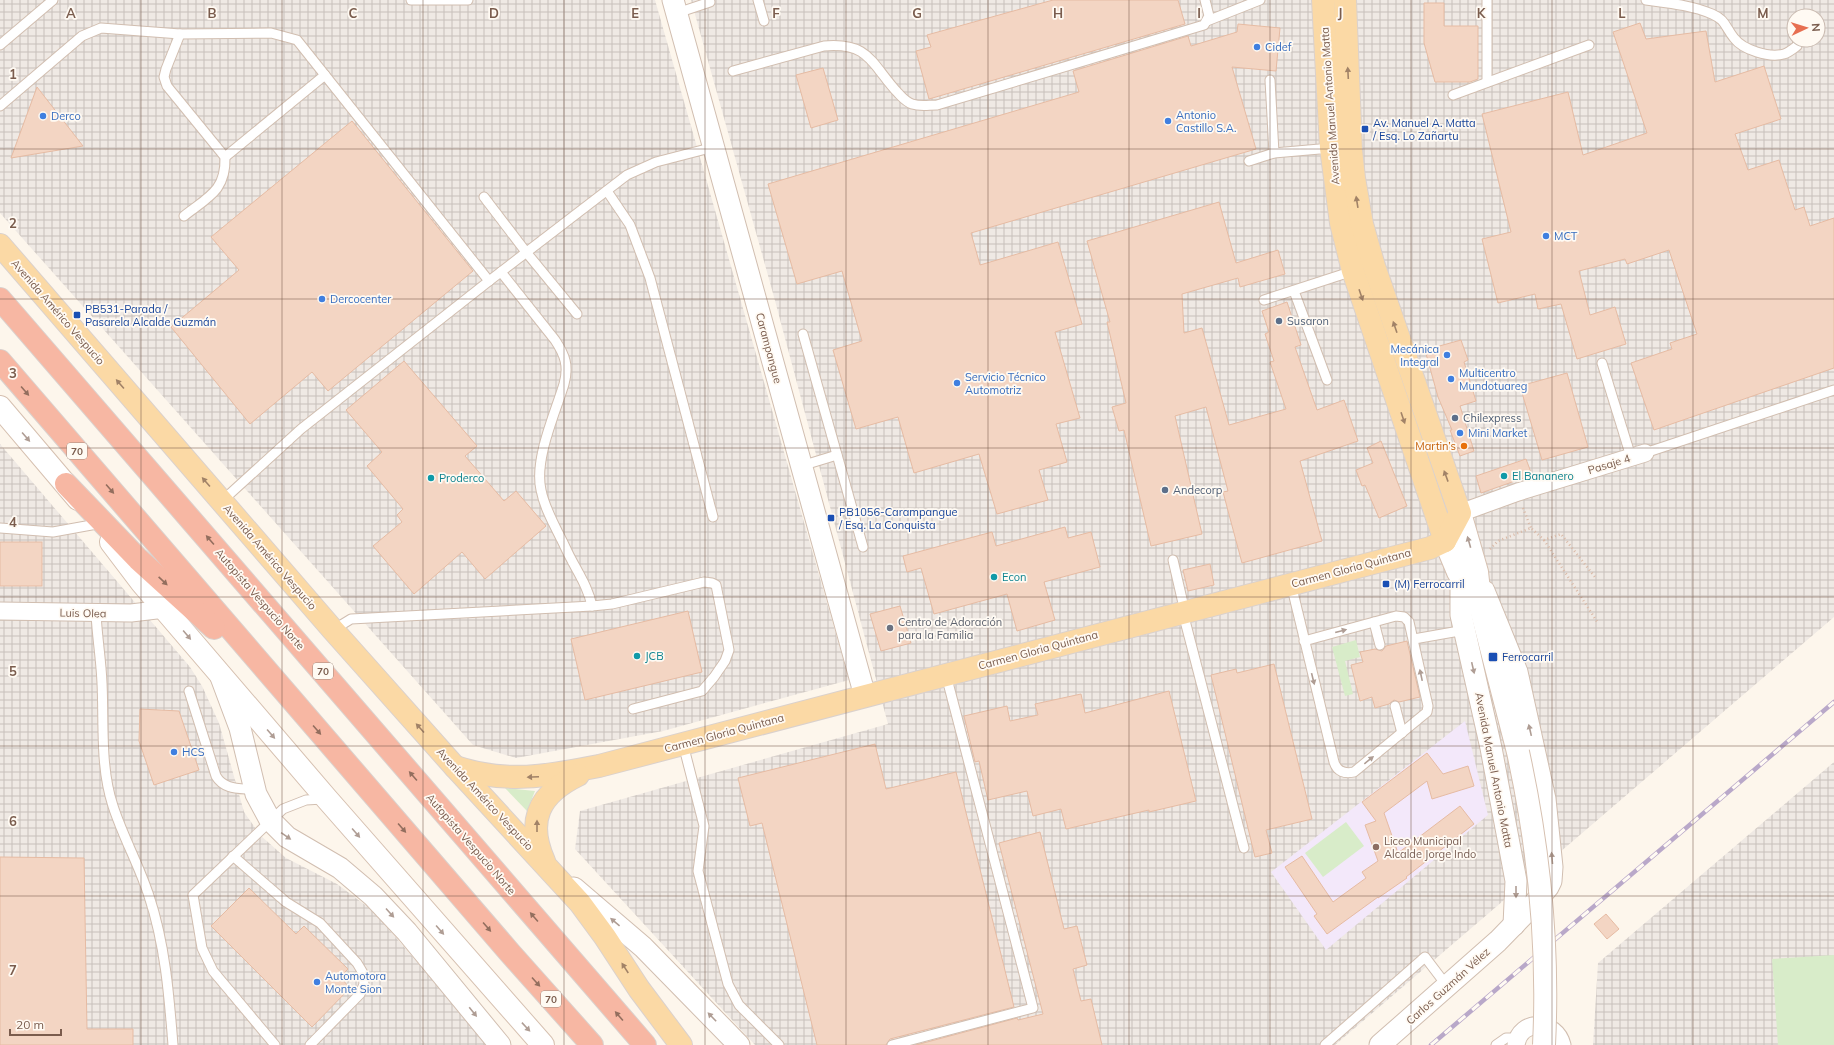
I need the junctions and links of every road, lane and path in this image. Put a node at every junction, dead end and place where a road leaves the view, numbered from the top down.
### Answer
1 (53, 0) edge
2 (411, 0) edge
3 (468, 0) edge
4 (758, 0) edge
5 (1205, 0) edge
6 (1260, 0) edge
7 (1323, 0) edge
8 (1345, 0) edge
9 (1487, 0) edge
10 (1646, 0) edge
11 (710, 2) dead end
12 (675, 7) edge
13 (764, 21) dead end
14 (1207, 21) junction
15 (180, 34) junction
16 (0, 45) edge
17 (1588, 45) dead end
18 (1794, 48) edge
19 (733, 71) dead end
20 (325, 76) junction
21 (1270, 80) dead end
22 (1486, 82) junction
23 (1453, 95) dead end
24 (0, 106) edge
25 (714, 147) junction
26 (1331, 148) junction
27 (1274, 153) junction
28 (225, 156) junction
29 (1249, 160) dead end
30 (607, 190) junction
31 (484, 197) dead end
32 (184, 216) dead end
33 (0, 246) edge
34 (526, 252) junction
35 (1353, 271) junction
36 (501, 272) junction
37 (489, 281) junction
38 (1294, 290) junction
39 (0, 299) edge
40 (1264, 300) dead end
41 (577, 314) dead end
42 (803, 334) dead end
43 (0, 361) edge
44 (1602, 363) dead end
45 (1327, 380) dead end
46 (1834, 390) edge
47 (0, 408) edge
48 (837, 455) junction
49 (1638, 455) junction
50 (801, 466) junction
51 (66, 484) junction
52 (1518, 492) junction
53 (222, 501) junction
54 (1460, 513) junction
55 (713, 517) dead end
56 (97, 524) junction
57 (0, 528) edge
58 (1531, 528) junction
59 (1544, 540) junction
60 (1445, 541) junction
61 (863, 547) dead end
62 (1173, 560) dead end
63 (1471, 570) junction
64 (1595, 577) dead end
65 (1290, 584) junction
66 (592, 606) junction
67 (165, 609) junction
68 (0, 611) edge
69 (1184, 612) junction
70 (96, 613) junction
71 (1374, 622) junction
72 (1598, 623) dead end
73 (333, 630) junction
74 (1465, 630) junction
75 (1414, 639) junction
76 (1304, 641) junction
77 (1380, 645) dead end
78 (219, 673) junction
79 (946, 675) junction
80 (189, 691) dead end
81 (865, 696) junction
82 (292, 700) junction
83 (1395, 706) dead end
84 (633, 709) dead end
85 (1402, 733) junction
86 (683, 744) junction
87 (599, 766) junction
88 (455, 767) junction
89 (255, 790) junction
90 (327, 799) junction
91 (270, 820) junction
92 (1244, 848) dead end
93 (233, 856) junction
94 (545, 864) junction
95 (1514, 925) junction
96 (1447, 986) junction
97 (1516, 1041) edge
98 (173, 1045) edge
99 (276, 1045) edge
100 (310, 1045) edge
101 (500, 1045) edge
102 (543, 1045) edge
103 (592, 1045) edge
104 (645, 1045) edge
105 (681, 1045) edge
106 (739, 1045) edge
107 (779, 1045) edge
108 (892, 1045) edge
109 (1325, 1045) edge
110 (1380, 1045) edge
111 (1496, 1045) edge
112 (1544, 1045) edge
113 (1562, 1045) edge

1 - 16 lane
2 - 3 lane
4 - 13 lane
5 - 14 lane
6 - 14 lane
7 - 26 main road, Avenida Manuel Antonio Matta
54 -> 8 main road, Avenida Manuel Antonio Matta
9 - 22 lane
10 - 18 lane
11 - 12 lane
12 - 25 street, Carampangue
14 - 19 lane
15 - 20 lane
15 - 24 lane
15 - 28 lane
17 - 22 lane
20 - 28 lane
20 - 37 lane
21 - 27 lane
22 - 23 lane
25 - 30 lane
25 - 50 street, Carampangue
26 - 27 lane
26 - 35 main road, Avenida Manuel Antonio Matta
27 - 29 lane
28 - 32 lane
30 - 34 lane
30 - 55 lane
31 - 34 lane
53 -> 33 main road, Avenida Américo Vespucio
34 - 36 lane
34 - 41 lane
35 - 38 lane
35 -> 60 main road, Avenida Manuel Antonio Matta
36 - 37 lane
36 - 66 lane
37 - 53 lane
38 - 40 lane
38 - 45 lane
104 -> 39 highway, Autopista Vespucio Norte / 70
42 - 48 lane
43 -> 82 highway, 70
44 - 49 lane
46 - 49 lane
47 -> 51 main road
48 - 50 lane
48 - 61 lane
49 - 52 street, Pasaje 4
50 - 81 street, Carampangue
51 - 56 main road
51 -> 82 highway
52 - 54 street, Pasaje 4
52 - 58 path
53 - 73 main road, Avenida Américo Vespucio
54 - 60 main road
63 -> 54 main road, Avenida Manuel Antonio Matta
56 - 57 lane
56 - 67 main road
58 - 59 path
58 - 63 path
59 - 64 path
59 - 72 path
60 - 63 main road, Avenida Manuel Antonio Matta
60 - 65 main road, Carmen Gloria Quintana
62 - 69 lane
63 - 74 street, Avenida Manuel Antonio Matta
95 -> 63 street, Avenida Manuel Antonio Matta
63 - 112 main road, Avenida Manuel Antonio Matta, bridge
65 - 69 main road, Carmen Gloria Quintana
65 - 76 lane
66 - 73 lane
66 - 84 lane
67 - 70 street, Luis Olea
67 -> 78 main road
68 - 70 street, Luis Olea
69 - 79 main road, Carmen Gloria Quintana
69 - 92 lane
70 - 98 lane
71 - 75 lane
76 -> 71 lane
71 - 77 lane
88 -> 73 main road, Avenida Américo Vespucio
74 - 75 lane
74 -> 95 street, Avenida Manuel Antonio Matta
85 -> 75 lane
76 -> 85 lane
78 - 89 street
78 -> 90 main road
79 - 81 main road, Carmen Gloria Quintana
79 - 108 lane
80 - 89 lane
81 - 86 main road, Carmen Gloria Quintana
82 -> 103 highway, 70
83 - 85 lane
86 - 87 main road, Carmen Gloria Quintana
86 - 107 lane
87 -> 88 main road, Carmen Gloria Quintana
94 -> 87 main road, Carmen Gloria Quintana
88 - 94 main road, Avenida Américo Vespucio
89 - 91 street
90 - 91 lane
90 -> 102 main road
91 - 93 lane
91 -> 101 street
93 - 99 lane
93 - 100 lane
105 -> 94 main road, Avenida Américo Vespucio
106 -> 94 street, Avenida Américo Vespucio
95 - 96 street, Carlos Guzmán Vélez
96 - 109 lane
96 - 110 street, Carlos Guzmán Vélez
97 - 111 lane
97 - 113 street

